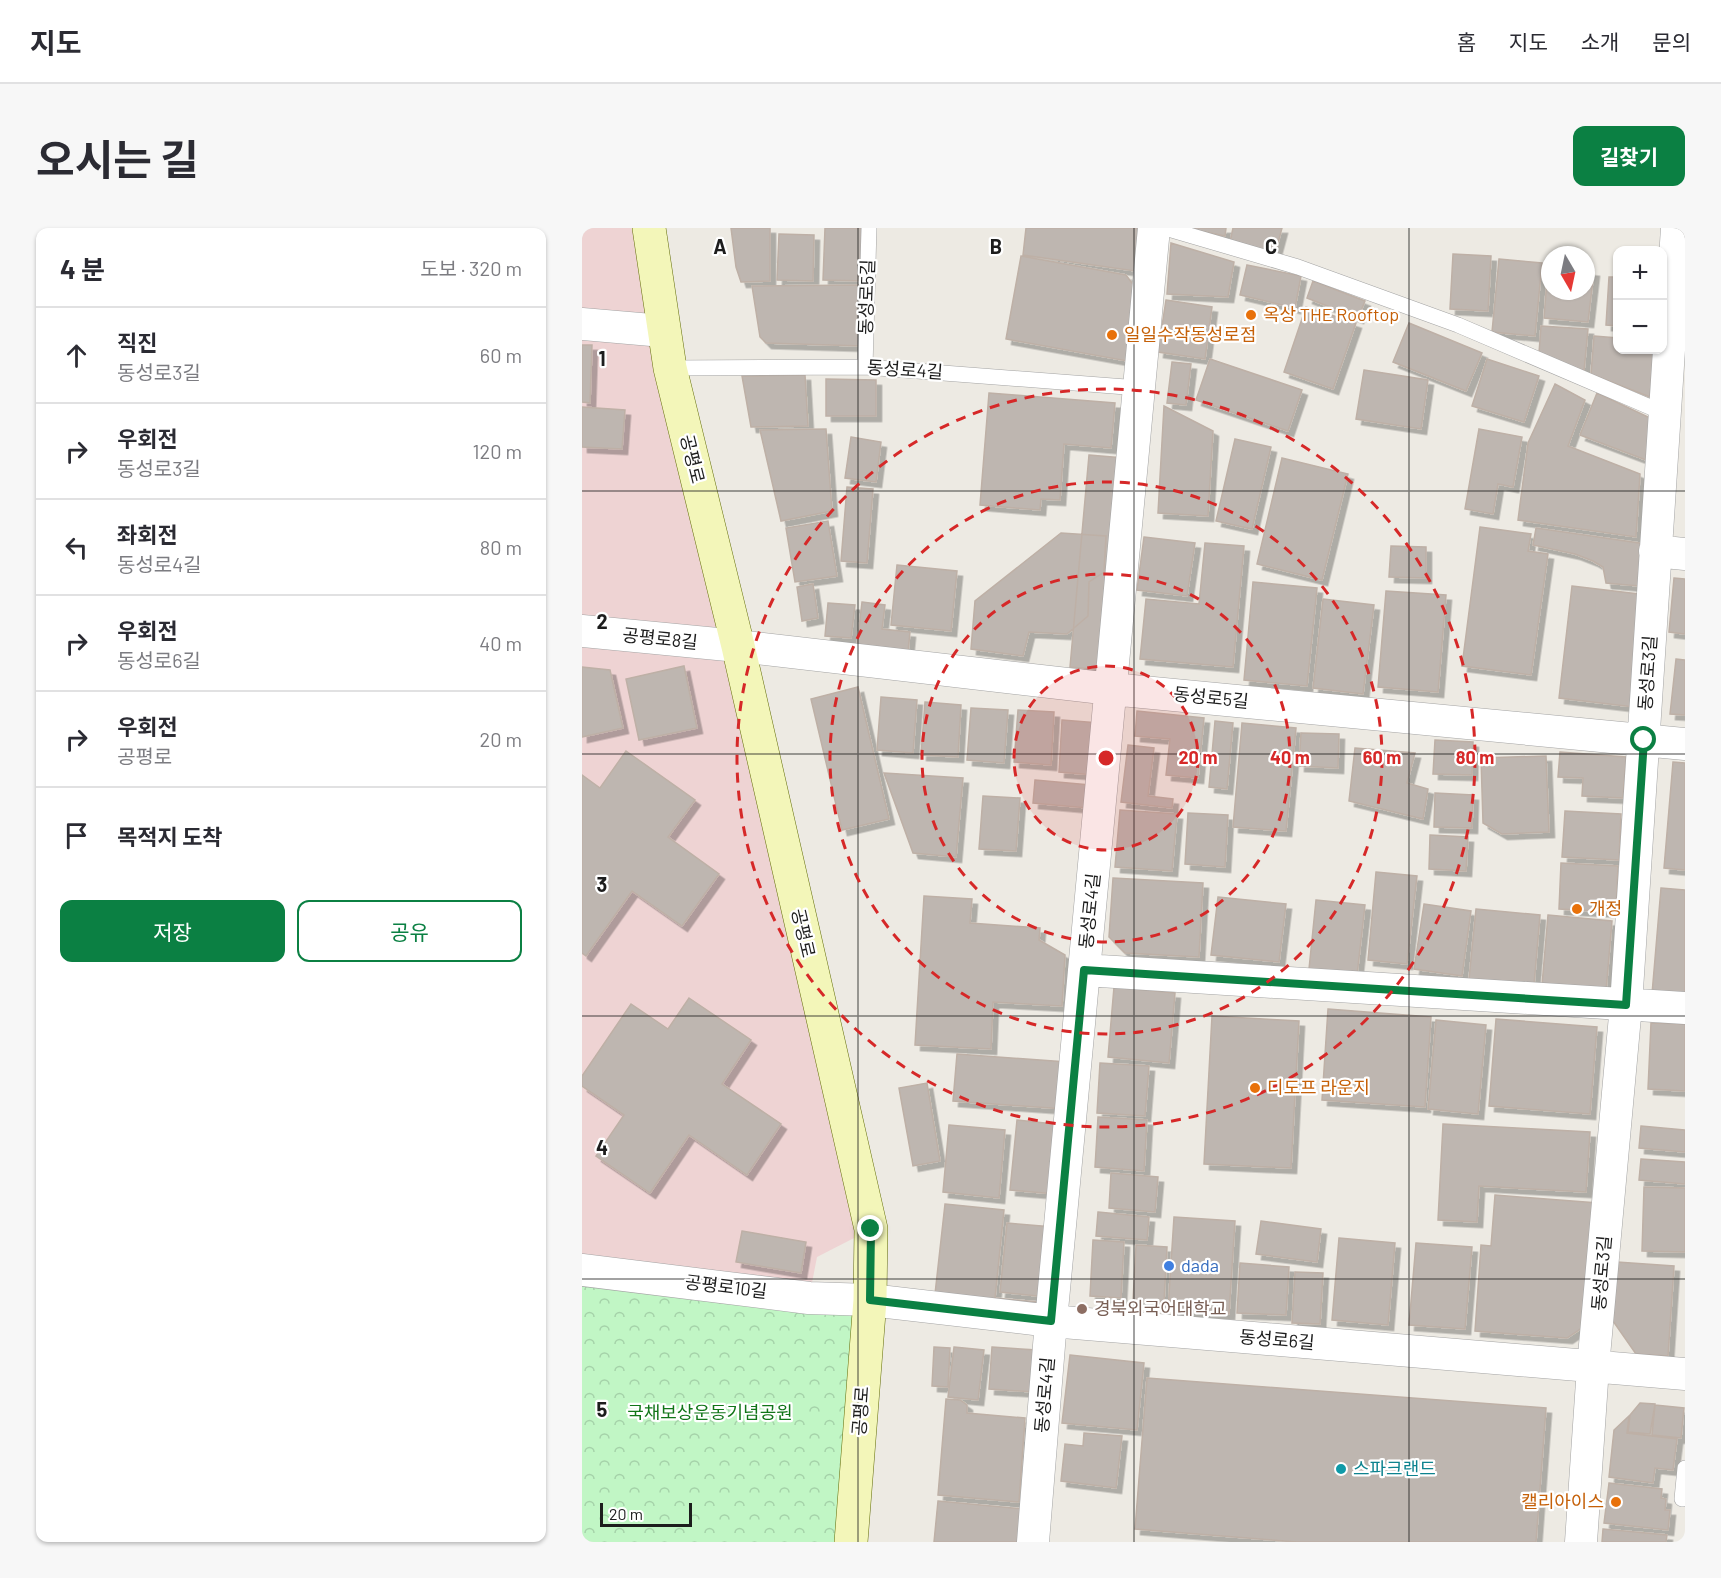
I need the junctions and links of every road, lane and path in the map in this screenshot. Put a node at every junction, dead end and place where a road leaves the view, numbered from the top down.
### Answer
1 (649, 228) edge
2 (869, 228) edge
3 (1154, 228) edge
4 (1166, 228) edge
5 (1677, 228) edge
6 (1679, 266) edge
7 (582, 324) edge
8 (663, 331) junction
9 (865, 367) junction
10 (670, 368) junction
11 (1139, 388) junction
12 (1664, 413) junction
13 (1670, 552) edge
14 (582, 631) edge
15 (738, 646) junction
16 (1111, 688) junction
17 (1644, 740) junction
18 (1685, 744) edge
19 (1084, 970) junction
20 (1626, 1005) junction
21 (1685, 1008) edge
22 (582, 1270) edge
23 (870, 1300) junction
24 (1051, 1321) junction
25 (1593, 1367) junction
26 (1685, 1374) edge
27 (1685, 1468) edge
28 (1682, 1499) dead end
29 (851, 1542) edge
30 (1033, 1542) edge
31 (1581, 1542) edge

1 - 8 main road, 공평로
2 - 9 lane, 동성로5길
3 - 11 street, 동성로4길
4 - 12 lane
5 - 6 street, 동성로3길
6 - 12 street, 동성로3길
7 - 8 street
8 - 10 main road, 공평로
9 - 10 lane, 동성로4길
9 - 11 lane, 동성로4길
10 - 15 main road, 공평로
11 - 16 street, 동성로4길
12 - 13 street, 동성로3길
13 - 17 street, 동성로3길
14 - 15 street, 공평로8길
15 - 16 street, 동성로5길
15 - 23 main road, 공평로
16 - 17 street, 동성로5길
16 - 19 street, 동성로4길
17 - 18 street, 동성로5길
17 - 20 street, 동성로3길
19 - 20 street
19 - 24 street, 동성로4길
20 - 21 street
20 - 25 street, 동성로3길
22 - 23 street, 공평로10길
23 - 24 street, 동성로6길
23 - 29 main road, 공평로
24 - 25 street, 동성로6길
24 - 30 street, 동성로4길
25 - 26 street, 동성로6길
25 - 31 street, 동성로3길
27 - 28 lane

